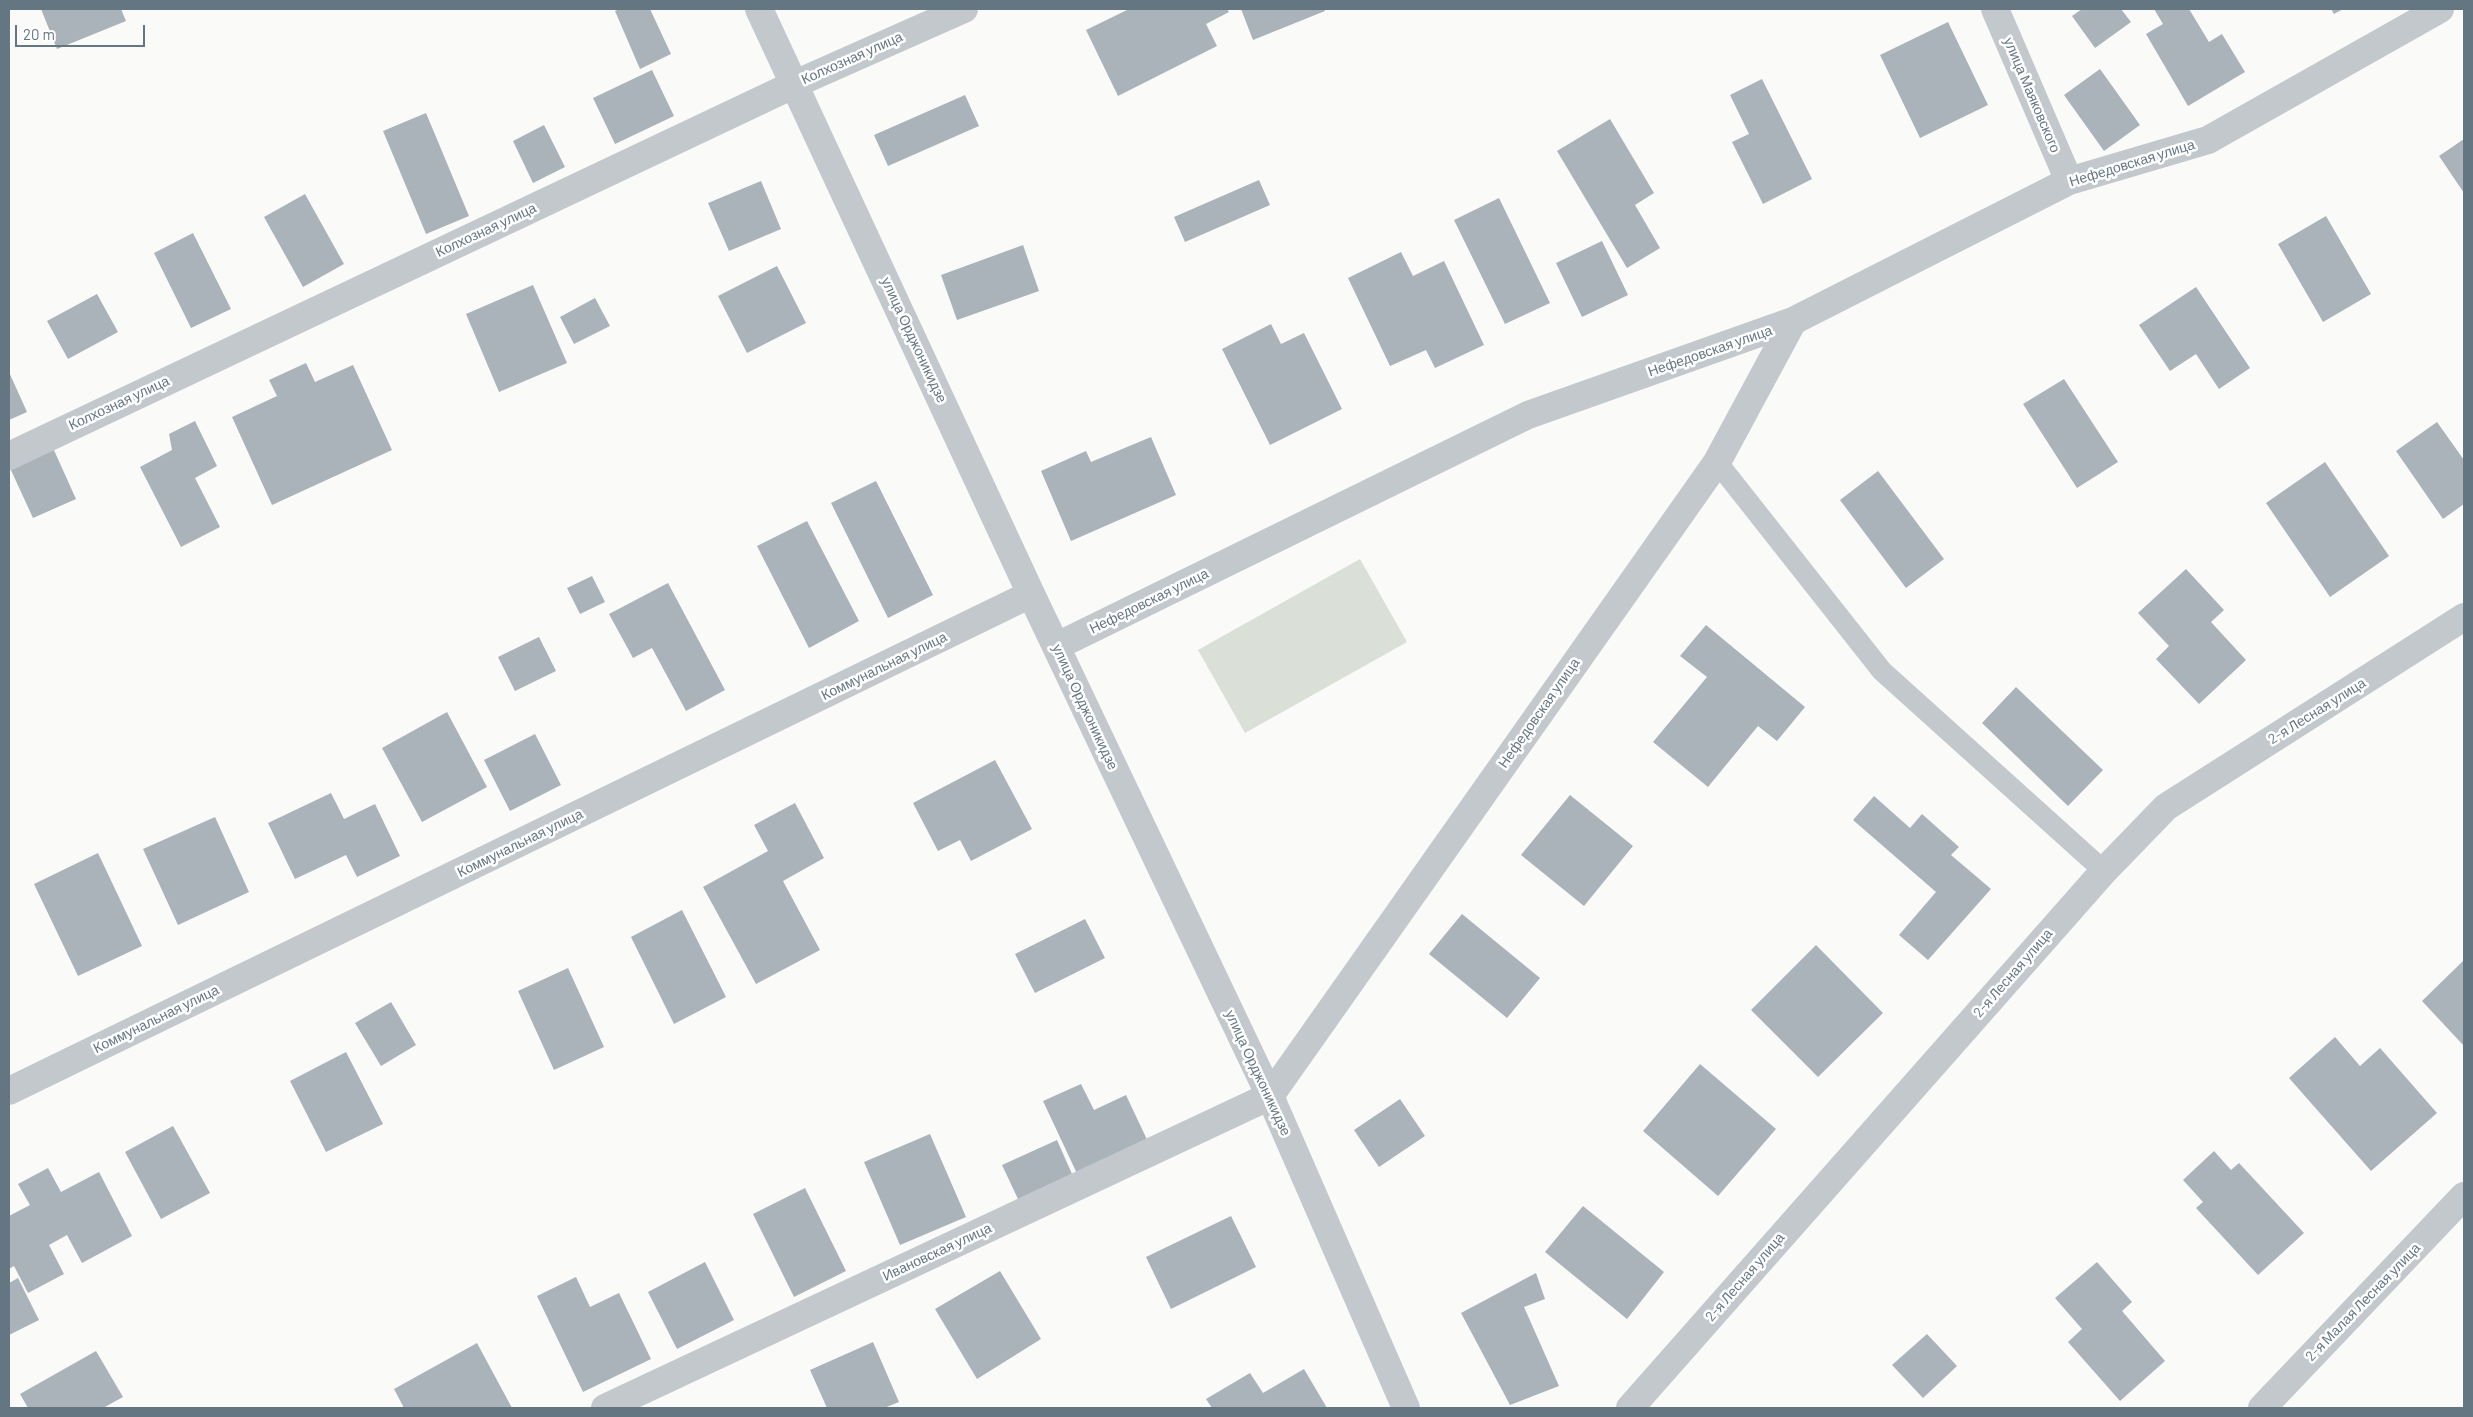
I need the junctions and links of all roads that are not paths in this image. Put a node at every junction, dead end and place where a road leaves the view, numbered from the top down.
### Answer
1 (758, 9) edge
2 (964, 9) edge
3 (1995, 9) edge
4 (2440, 9) edge
5 (795, 84) junction
6 (2069, 181) junction
7 (1793, 321) junction
8 (9, 456) edge
9 (1717, 462) junction
10 (1031, 594) junction
11 (2464, 617) edge
12 (1057, 646) junction
13 (2104, 871) junction
14 (9, 1091) edge
15 (1270, 1096) junction
16 (2464, 1196) edge
17 (605, 1408) edge
18 (1406, 1408) edge
19 (1630, 1408) edge
20 (2262, 1408) edge

1 - 5 street, улица Орджоникидзе
2 - 5 street, Колхозная улица
3 - 6 street, улица Маяковского
4 - 6 street, Нефедовская улица
5 - 8 street, Колхозная улица
5 - 10 street, улица Орджоникидзе
6 - 7 street, Нефедовская улица
7 - 9 street, Нефедовская улица
7 - 12 street, Нефедовская улица
9 - 13 lane
9 - 15 street, Нефедовская улица
10 - 12 street, улица Орджоникидзе
10 - 14 street, Коммунальная улица
11 - 13 street, 2-я Лесная улица
12 - 15 street, улица Орджоникидзе
13 - 19 street, 2-я Лесная улица
15 - 17 street, Ивановская улица
15 - 18 street, улица Орджоникидзе
16 - 20 street, 2-я Малая Лесная улица

